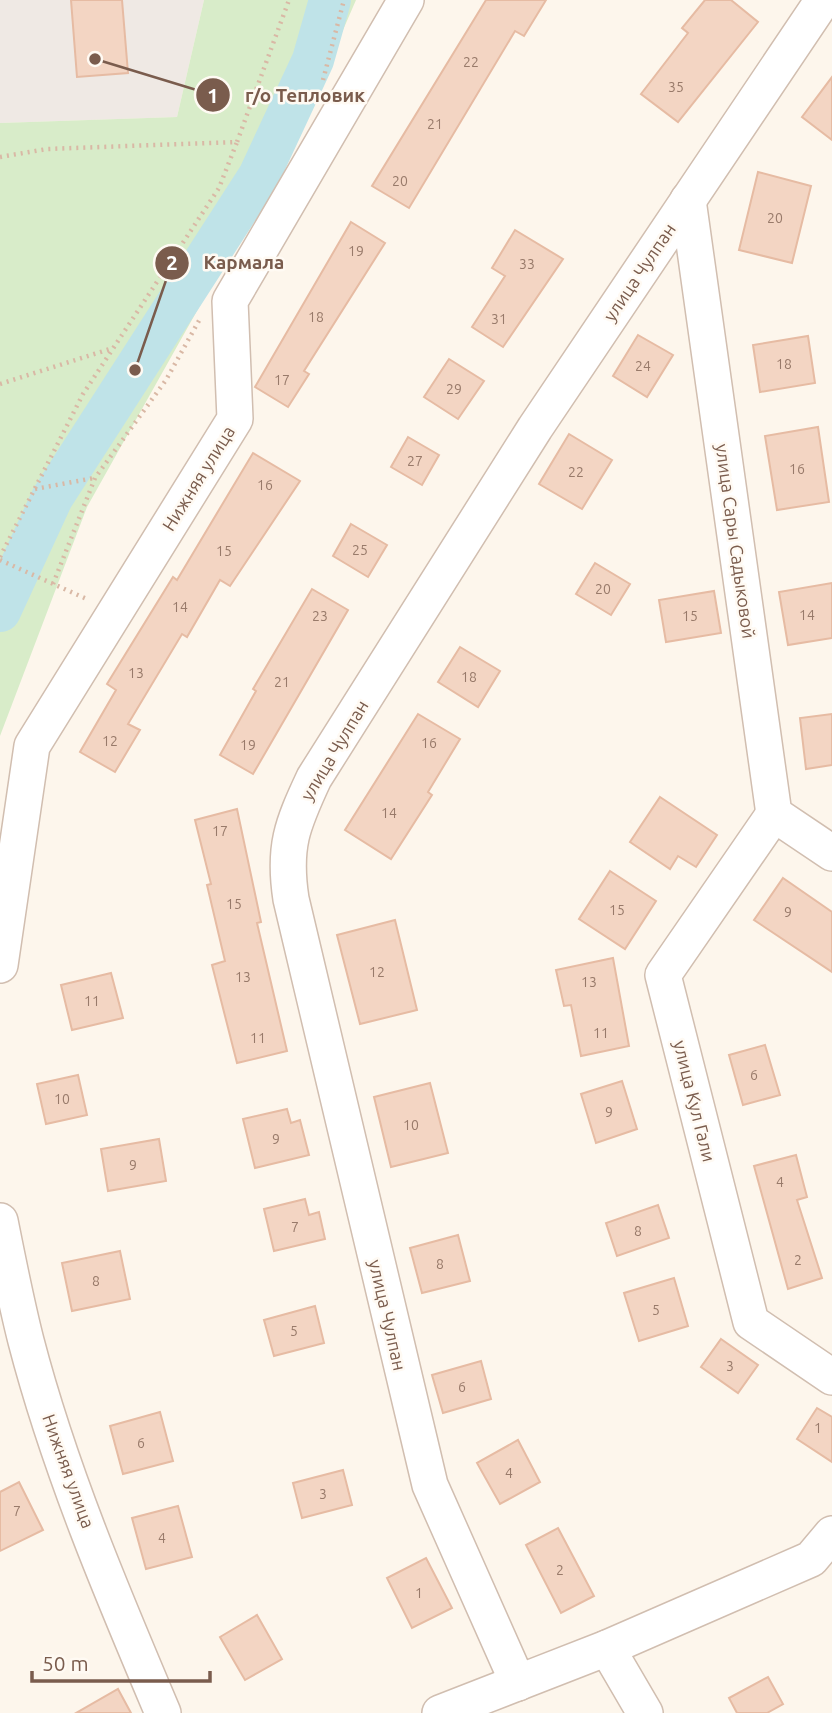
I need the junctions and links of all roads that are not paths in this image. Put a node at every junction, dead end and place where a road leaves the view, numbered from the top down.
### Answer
1 (406, 0) edge
2 (823, 0) edge
3 (688, 200) junction
4 (774, 814) junction
5 (832, 853) edge
6 (0, 965) edge
7 (0, 1221) edge
8 (832, 1377) edge
9 (832, 1534) edge
10 (607, 1648) junction
11 (518, 1683) junction
12 (163, 1713) edge
13 (440, 1713) edge
14 (645, 1713) edge

1 - 6 street, Нижняя улица
2 - 3 street, улица Чулпан
3 - 4 street, улица Сары Садыковой
3 - 11 street, улица Чулпан
4 - 5 street
4 - 8 street, улица Кул Гали
7 - 12 street, Нижняя улица
9 - 10 street
10 - 11 street
10 - 14 street
11 - 13 street

